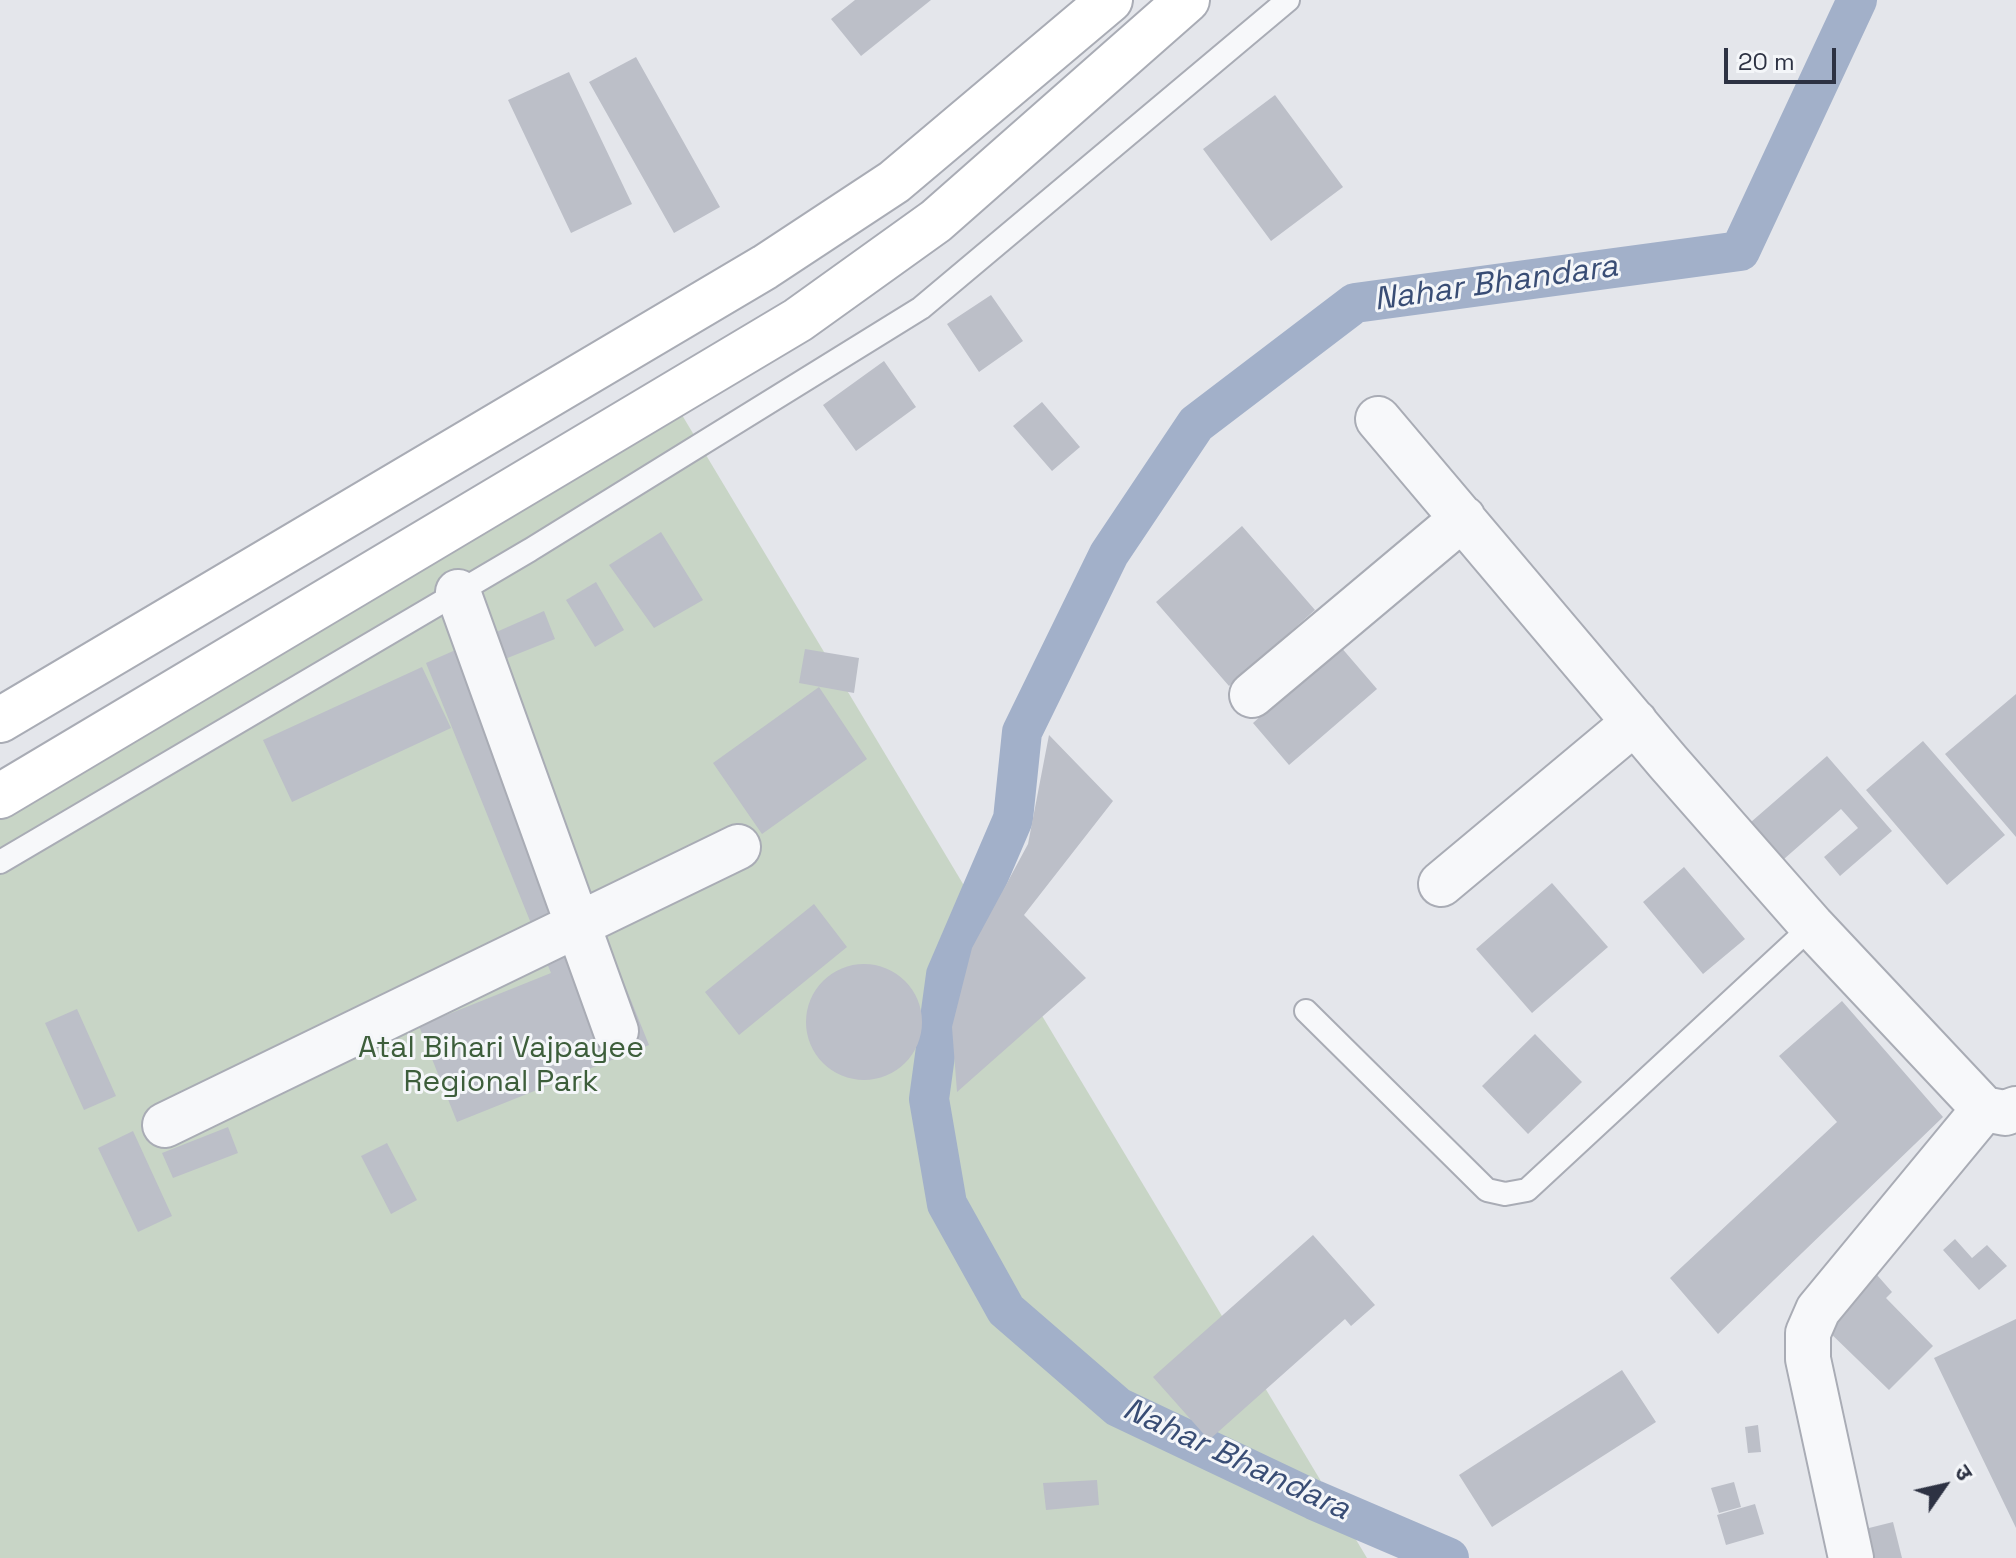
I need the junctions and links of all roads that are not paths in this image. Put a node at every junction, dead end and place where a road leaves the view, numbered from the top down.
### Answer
1 (1110, 0) edge
2 (1187, 0) edge
3 (1288, 0) edge
4 (1378, 419) dead end
5 (1463, 518) junction
6 (458, 592) junction
7 (1252, 695) dead end
8 (0, 720) edge
9 (1635, 722) junction
10 (0, 796) edge
11 (738, 847) dead end
12 (0, 862) edge
13 (1441, 884) dead end
14 (578, 925) junction
15 (1812, 926) junction
16 (1306, 1011) dead end
17 (616, 1031) dead end
18 (2000, 1109) edge
19 (165, 1125) dead end
20 (1851, 1558) edge

1 - 8 street
2 - 10 street
3 - 6 lane
4 - 5 street
5 - 7 street
5 - 9 street
6 - 12 lane
6 - 14 street
9 - 13 street
9 - 15 street
11 - 14 street
14 - 17 street
14 - 19 street
15 - 16 lane
15 - 18 street
18 - 20 street

